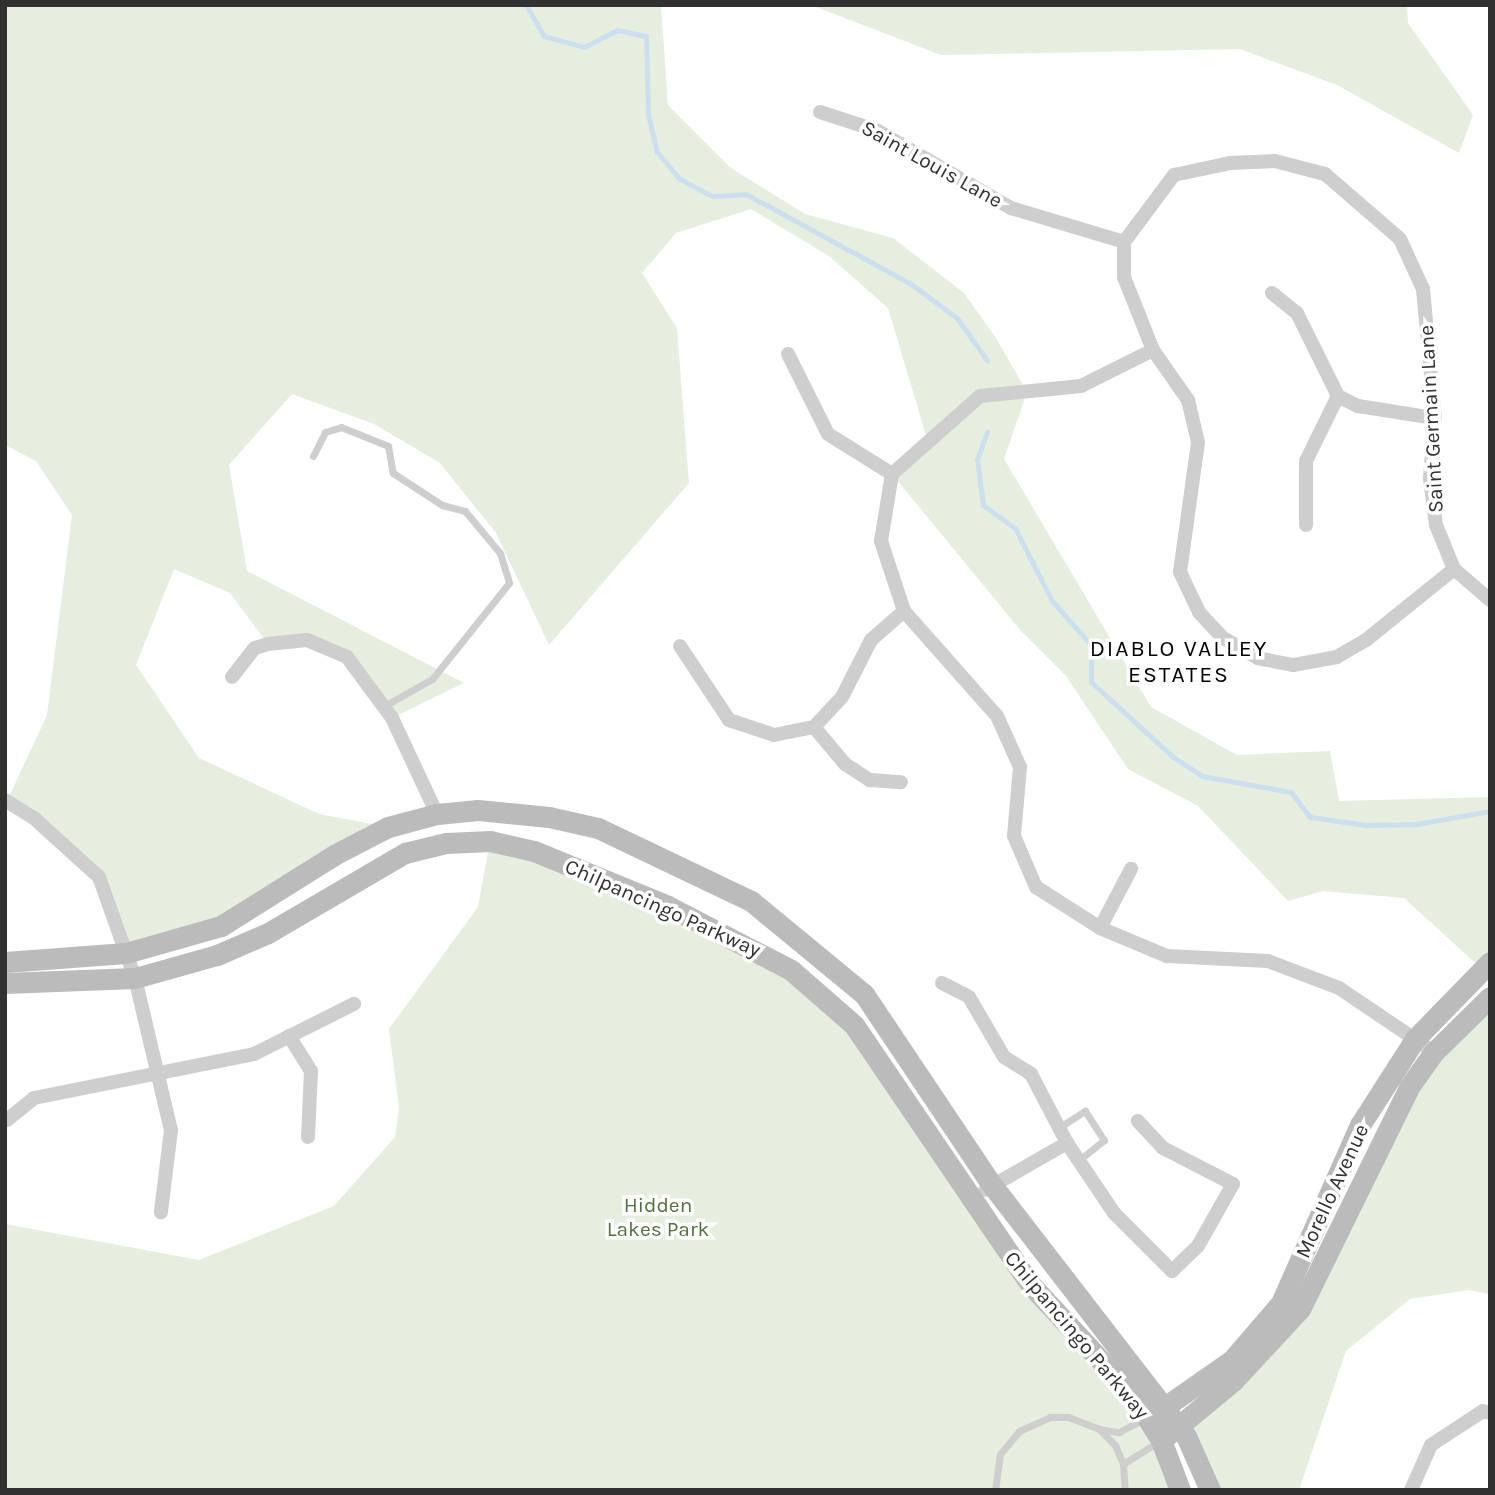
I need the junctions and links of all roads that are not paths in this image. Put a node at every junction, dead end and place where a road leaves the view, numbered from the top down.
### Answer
1 (820, 112) dead end
2 (1124, 243) junction
3 (1272, 293) dead end
4 (1153, 350) junction
5 (788, 355) dead end
6 (1338, 396) junction
7 (1435, 418) junction
8 (313, 456) dead end
9 (892, 474) junction
10 (1306, 525) dead end
11 (1454, 569) junction
12 (1490, 600) edge
13 (904, 611) junction
14 (680, 646) dead end
15 (232, 677) dead end
16 (384, 706) junction
17 (814, 727) junction
18 (901, 782) dead end
19 (5, 800) edge
20 (437, 814) junction
21 (1131, 869) dead end
22 (1100, 928) junction
23 (126, 953) junction
24 (5, 962) edge
25 (1490, 962) edge
26 (135, 978) junction
27 (5, 983) edge
28 (942, 983) dead end
29 (1490, 997) edge
30 (354, 1004) dead end
31 (289, 1035) junction
32 (1415, 1039) junction
33 (1434, 1052) junction
34 (158, 1075) junction
35 (7, 1120) edge
36 (1138, 1121) dead end
37 (1060, 1127) junction
38 (308, 1137) dead end
39 (1067, 1143) junction
40 (1079, 1160) junction
41 (992, 1185) junction
42 (971, 1197) junction
43 (161, 1212) dead end
44 (1156, 1413) junction
45 (1490, 1413) edge
46 (1179, 1427) junction
47 (1099, 1429) junction
48 (1161, 1440) junction
49 (1124, 1464) junction
50 (995, 1490) edge
51 (1125, 1490) edge
52 (1180, 1490) edge
53 (1210, 1490) edge
54 (1411, 1490) edge

1 - 2 street, Saint Louis Lane
2 - 4 street
2 - 7 street, Saint Germain Lane
3 - 6 street
4 - 9 street
4 - 11 street
5 - 9 street
6 - 7 street
6 - 10 street
7 - 11 street, Saint Germain Lane
8 - 16 lane
9 - 13 street
11 - 12 street, Saint Germain Lane
13 - 17 street
13 - 22 street
14 - 17 street
15 - 16 street
16 - 20 street
17 - 18 street
19 - 23 street
20 - 23 street, Chilpancingo Parkway
20 - 41 street, Chilpancingo Parkway
21 - 22 street
22 - 32 street
23 - 24 street, Chilpancingo Parkway
23 - 26 street
25 - 32 street, Morello Avenue
26 - 27 street, Chilpancingo Parkway
26 - 34 street
26 - 42 street, Chilpancingo Parkway
28 - 37 street
29 - 33 street, Morello Avenue
30 - 31 street
31 - 34 street
31 - 38 street
32 - 33 street
32 - 44 street, Morello Avenue
33 - 46 street, Morello Avenue
34 - 35 street
34 - 43 street
36 - 40 street
37 - 39 street
37 - 40 lane
39 - 40 street
39 - 41 street
41 - 42 street
41 - 44 street, Chilpancingo Parkway
42 - 44 street, Chilpancingo Parkway
44 - 46 street
44 - 47 lane
44 - 48 street, Chilpancingo Parkway
45 - 54 street
46 - 48 street, Morello Avenue
46 - 53 street
47 - 49 lane
47 - 50 lane
48 - 49 lane
48 - 52 street
49 - 51 lane

